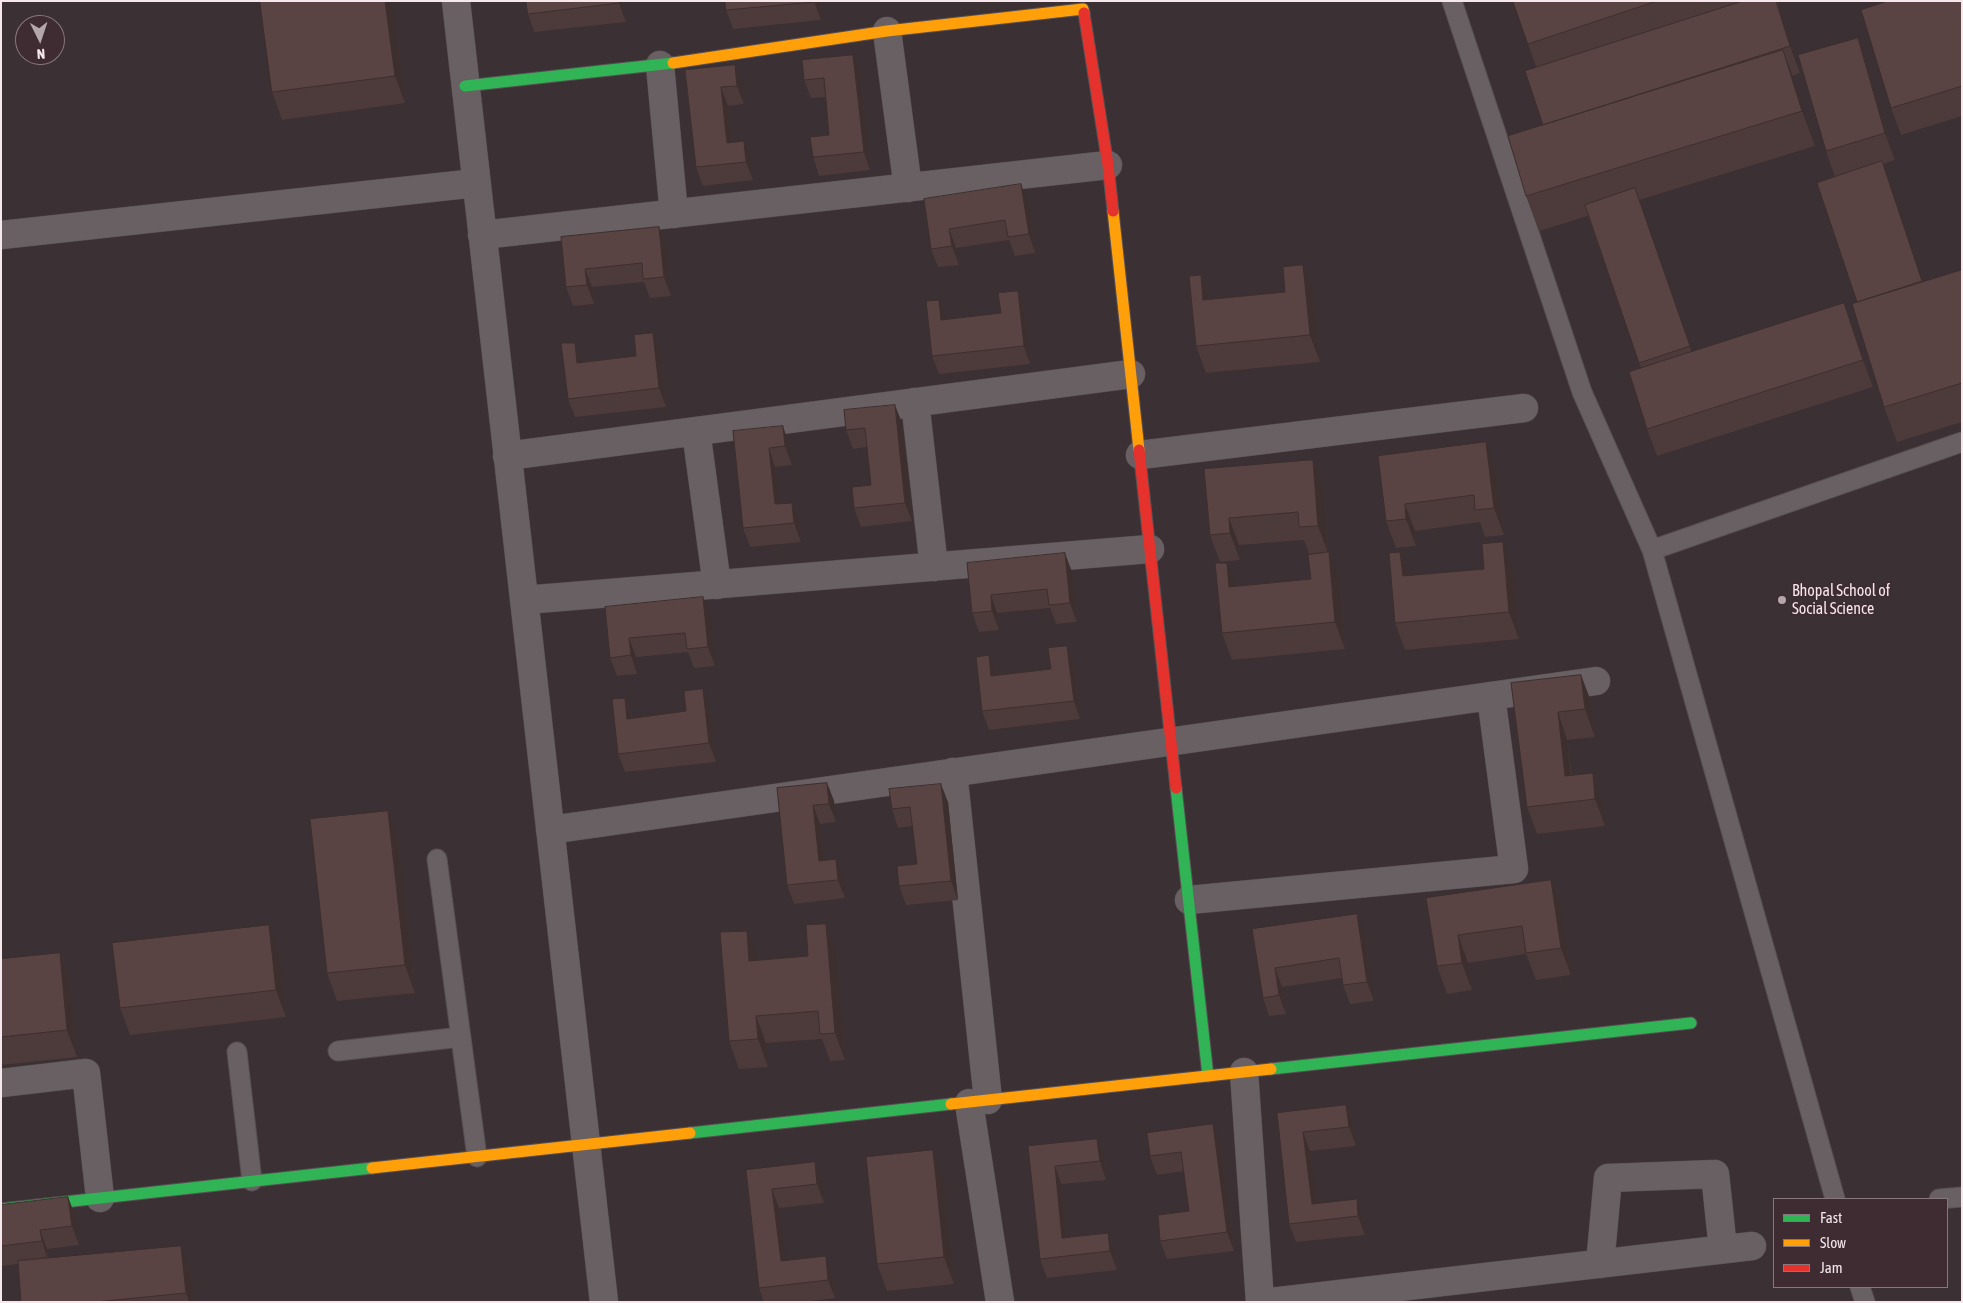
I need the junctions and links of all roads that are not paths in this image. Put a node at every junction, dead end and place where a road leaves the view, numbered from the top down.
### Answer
1 (456, 1) edge
2 (1452, 1) edge
3 (888, 31) junction
4 (660, 65) junction
5 (465, 86) junction
6 (1108, 165) junction
7 (476, 184) junction
8 (908, 188) junction
9 (674, 214) junction
10 (482, 235) junction
11 (1, 236) edge
12 (1131, 374) junction
13 (914, 402) junction
14 (1524, 408) dead end
15 (696, 430) junction
16 (1962, 442) edge
17 (1140, 455) junction
18 (508, 456) junction
19 (1150, 549) junction
20 (1652, 550) junction
21 (934, 567) junction
22 (716, 584) junction
23 (524, 600) junction
24 (1596, 681) dead end
25 (1491, 696) junction
26 (1171, 742) junction
27 (953, 772) junction
28 (550, 830) junction
29 (437, 859) dead end
30 (1189, 900) junction
31 (1691, 1023) dead end
32 (461, 1037) junction
33 (338, 1051) dead end
34 (237, 1052) dead end
35 (1244, 1072) junction
36 (1208, 1076) junction
37 (1, 1083) edge
38 (978, 1101) junction
39 (586, 1144) junction
40 (477, 1157) junction
41 (252, 1181) junction
42 (1962, 1197) edge
43 (100, 1198) junction
44 (1835, 1198) edge
45 (1948, 1198) edge
46 (1, 1209) edge
47 (1752, 1246) dead end
48 (1723, 1250) junction
49 (1600, 1264) junction
50 (1860, 1288) edge
51 (604, 1302) edge
52 (1000, 1302) edge
53 (1260, 1302) edge
54 (1271, 1302) edge
55 (1864, 1302) edge

1 - 5 street
2 - 20 lane
3 - 4 street
3 - 6 street
3 - 8 street
4 - 5 street
4 - 9 street
5 - 7 street
6 - 8 street
6 - 12 street
7 - 10 street
7 - 11 street
8 - 9 street
9 - 10 street
10 - 18 street
12 - 13 street
12 - 17 street
13 - 15 street
13 - 21 street
14 - 17 street
15 - 18 street
15 - 22 street
16 - 20 lane
17 - 19 street
18 - 23 street
19 - 21 street
19 - 26 street
20 - 44 lane
21 - 22 street
22 - 23 street
23 - 28 street
24 - 25 street
25 - 26 street
25 - 30 street
26 - 27 street
26 - 30 street
27 - 28 street
27 - 38 street
28 - 39 street
29 - 32 lane
30 - 36 street
31 - 35 street
32 - 33 lane
32 - 40 lane
34 - 41 lane
35 - 36 street
35 - 53 street
36 - 38 street
37 - 43 street
38 - 39 street
38 - 52 street
39 - 40 street
39 - 51 street
40 - 41 street
41 - 43 street
42 - 45 lane
43 - 46 street
47 - 48 street
48 - 49 street
48 - 49 street
49 - 54 street
50 - 55 lane

